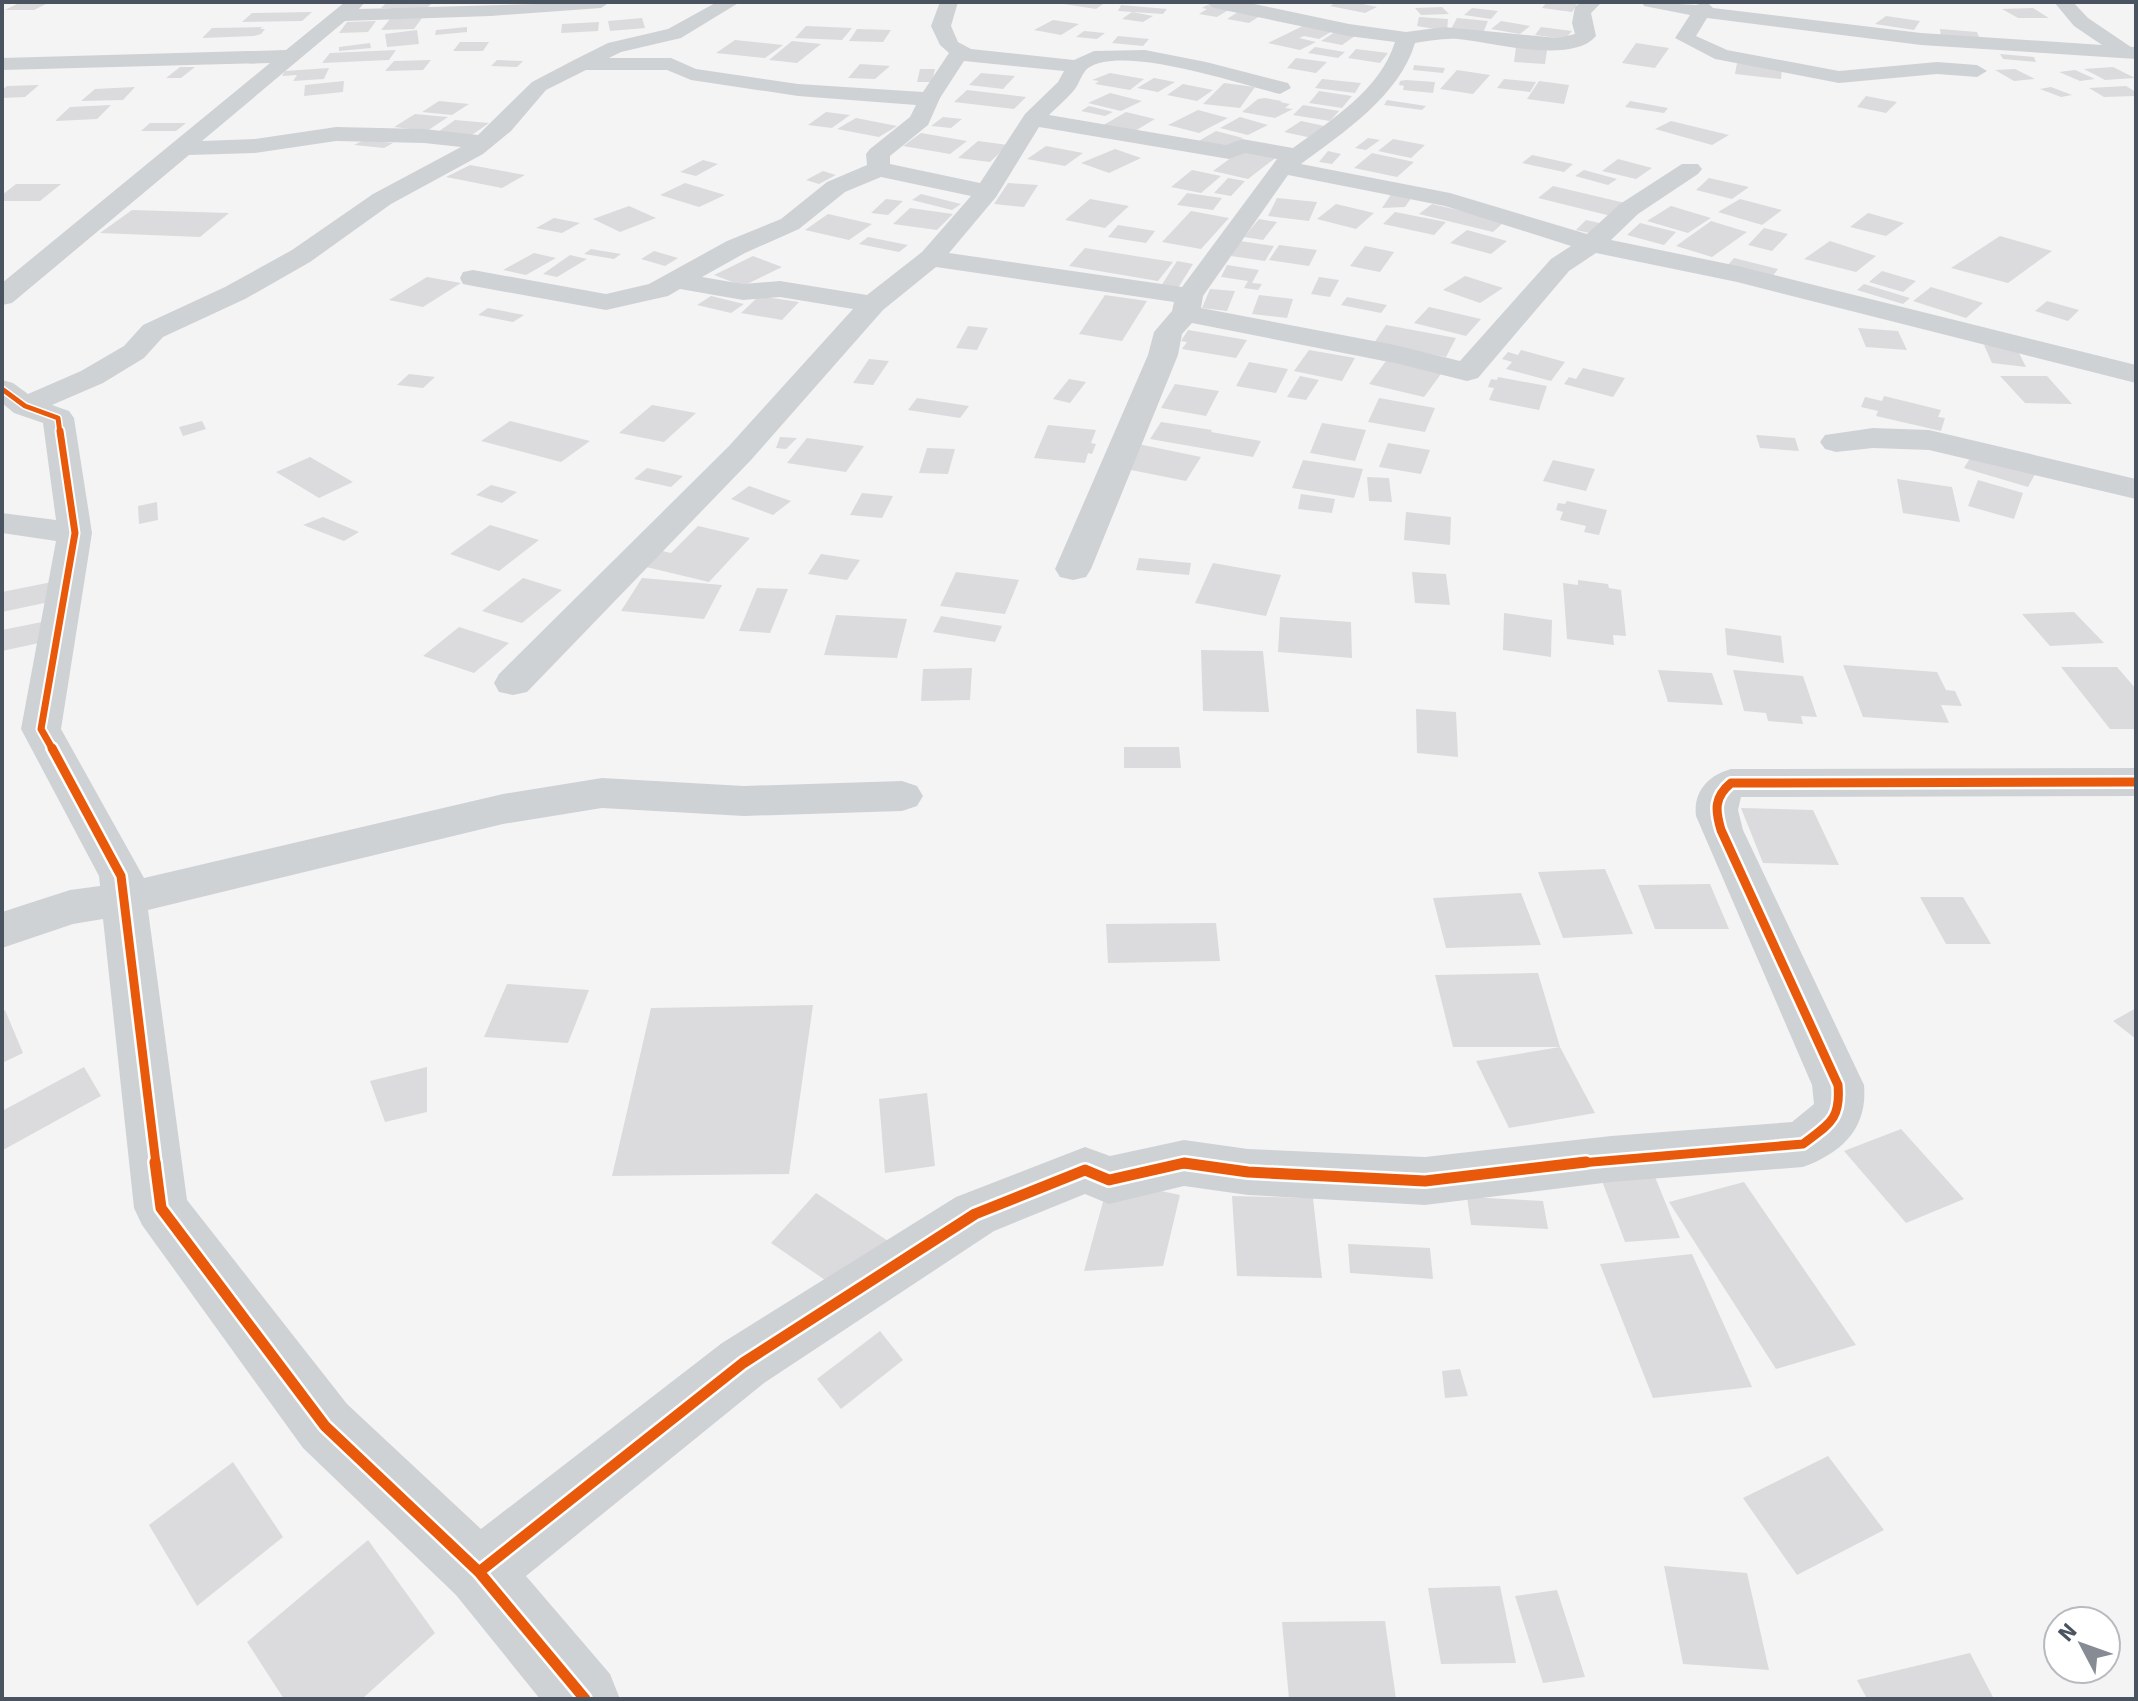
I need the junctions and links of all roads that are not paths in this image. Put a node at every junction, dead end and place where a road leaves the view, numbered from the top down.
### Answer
1 (601, 2) edge
2 (722, 2) edge
3 (731, 2) edge
4 (949, 2) edge
5 (1214, 2) edge
6 (1593, 2) edge
7 (1651, 2) edge
8 (2063, 2) edge
9 (1701, 7) edge
10 (348, 8) edge
11 (1406, 38) junction
12 (2130, 52) edge
13 (966, 55) junction
14 (291, 56) junction
15 (2, 64) edge
16 (581, 64) junction
17 (1077, 66) junction
18 (1977, 71) dead end
19 (1280, 88) dead end
20 (929, 99) junction
21 (1033, 119) junction
22 (484, 143) junction
23 (179, 149) junction
24 (1290, 162) junction
25 (879, 169) junction
26 (1690, 169) dead end
27 (987, 192) junction
28 (1592, 244) junction
29 (931, 258) junction
30 (473, 278) dead end
31 (675, 280) junction
32 (2, 297) edge
33 (873, 304) junction
34 (1187, 304) junction
35 (2136, 374) edge
36 (14, 398) edge
37 (1836, 442) dead end
38 (2136, 489) edge
39 (2, 523) edge
40 (75, 533) junction
41 (1073, 569) dead end
42 (513, 683) dead end
43 (2136, 782) edge
44 (902, 796) dead end
45 (124, 899) junction
46 (2, 930) edge
47 (479, 1572) junction
48 (585, 1699) edge

1 - 10 street
2 - 3 street
3 - 16 street
4 - 13 street
5 - 11 street
6 - 11 street
7 - 9 street
8 - 12 street
9 - 12 street
9 - 18 street
10 - 14 street
11 - 24 street
13 - 17 street
13 - 20 street
14 - 15 street
14 - 23 street
16 - 20 street
16 - 22 street
17 - 19 street
17 - 21 street
20 - 25 street
21 - 24 street
21 - 27 street
22 - 23 street
22 - 36 street
23 - 32 street
24 - 28 street
24 - 34 street
25 - 27 street
25 - 31 street
26 - 28 street
27 - 29 street
28 - 34 street
28 - 35 street
29 - 33 street
29 - 34 street
30 - 31 street
31 - 33 street
33 - 42 street
34 - 41 street
36 - 40 street
37 - 38 street
39 - 40 street
40 - 45 street
43 - 47 street
44 - 45 street
45 - 46 street
45 - 47 street
47 - 48 street

